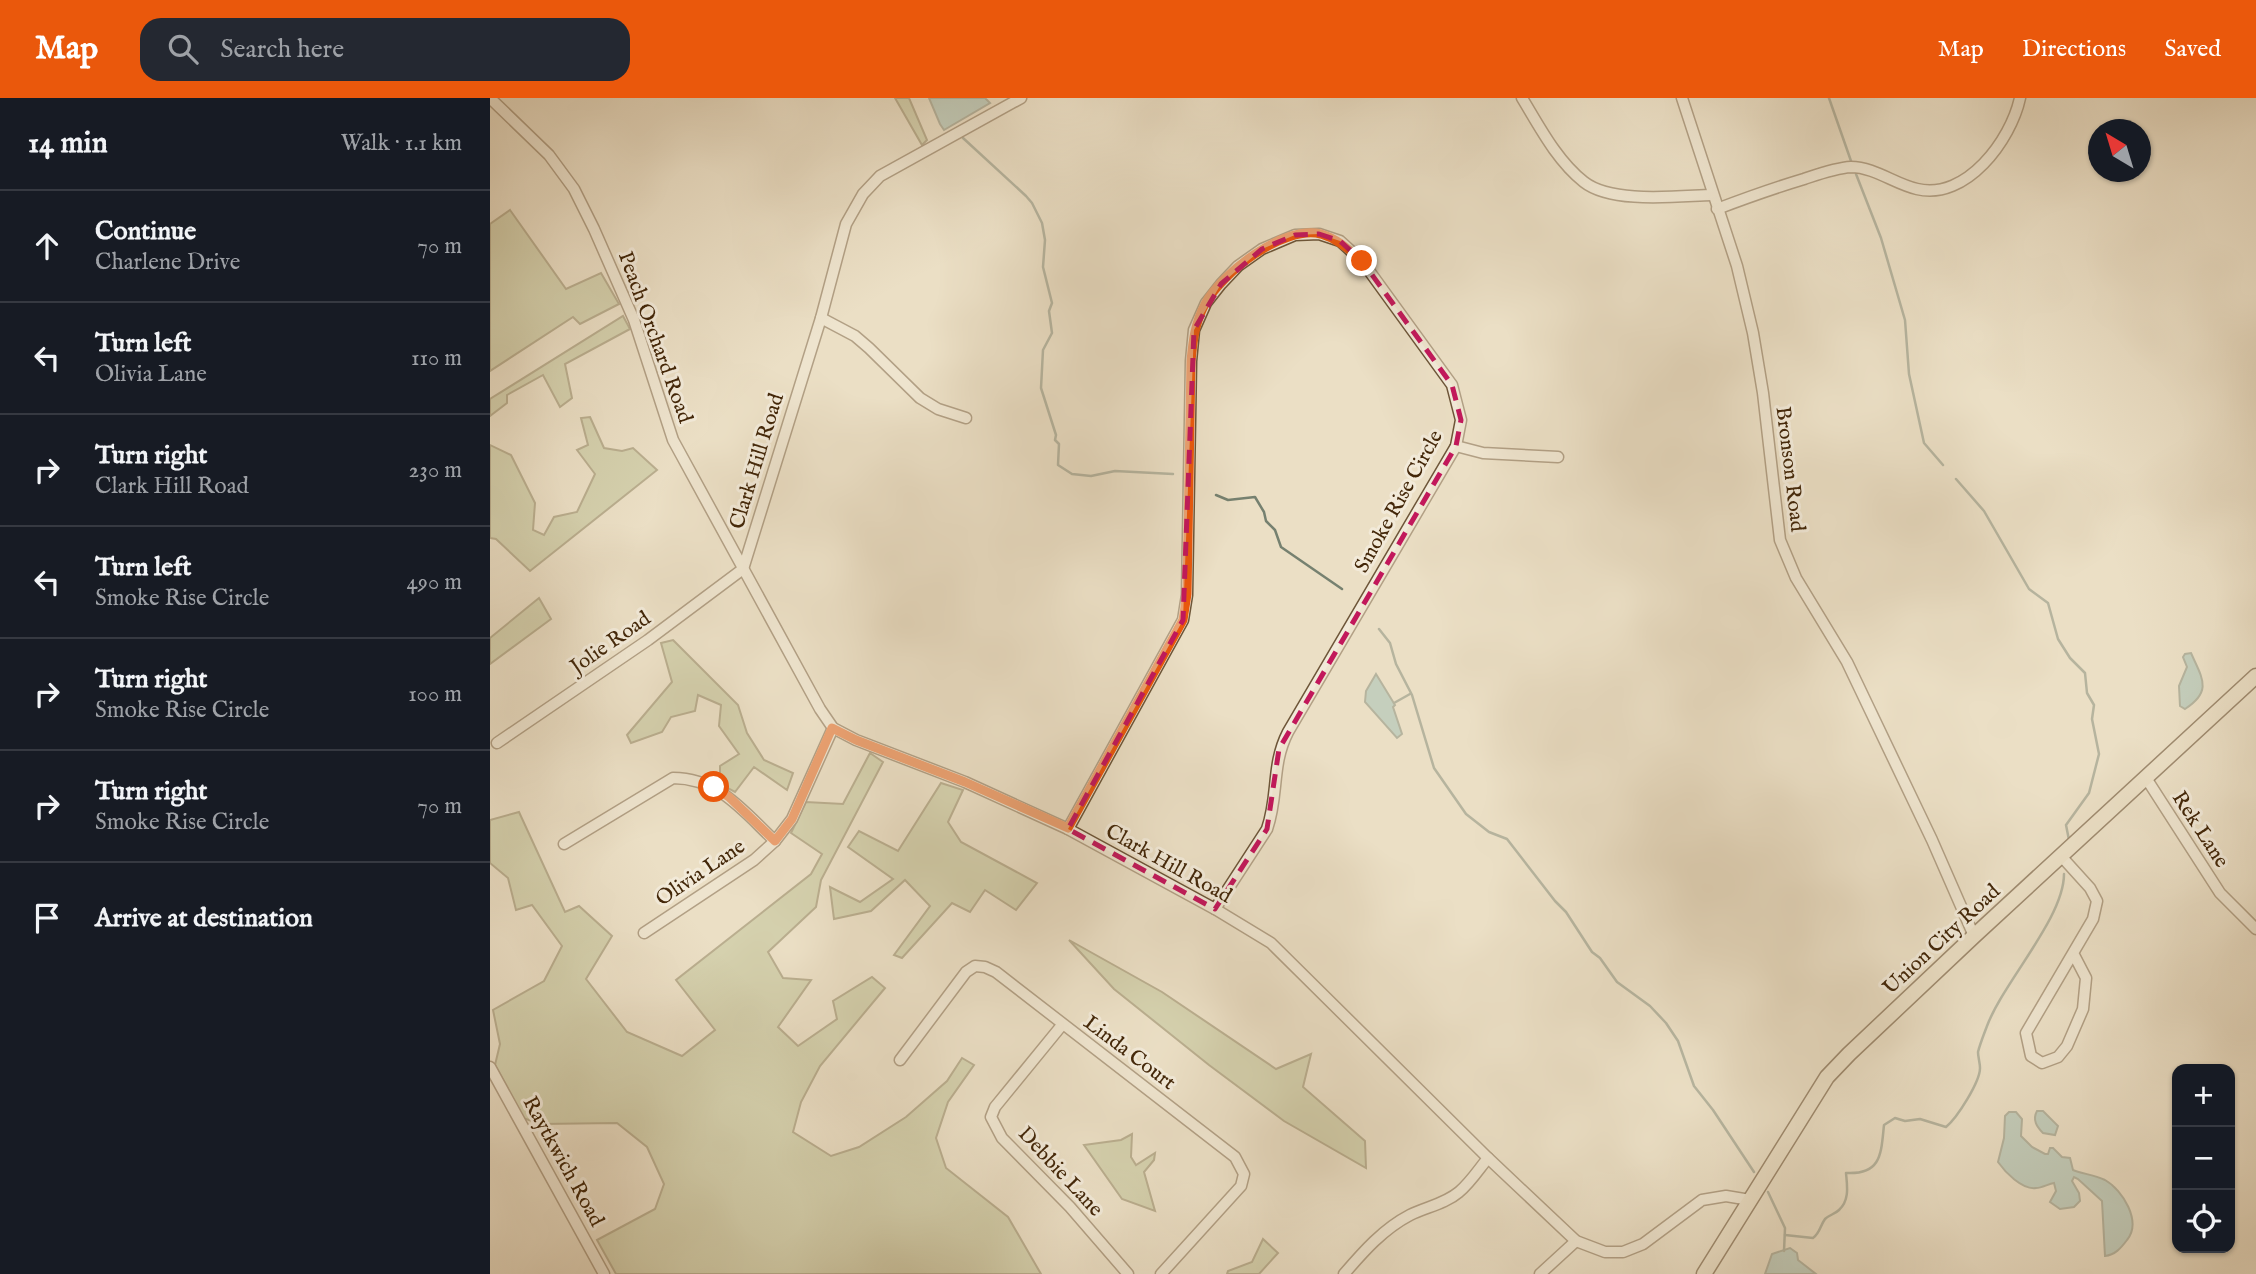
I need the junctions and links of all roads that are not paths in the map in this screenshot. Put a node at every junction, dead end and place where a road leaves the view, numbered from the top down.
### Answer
1 (490, 98) edge
2 (1021, 98) edge
3 (1522, 98) edge
4 (1682, 98) edge
5 (2020, 98) edge
6 (1712, 194) junction
7 (1717, 209) junction
8 (821, 318) junction
9 (966, 418) dead end
10 (1456, 446) junction
11 (1558, 457) dead end
12 (743, 569) junction
13 (2256, 676) edge
14 (832, 728) junction
15 (497, 743) dead end
16 (2146, 778) junction
17 (1068, 828) junction
18 (775, 841) junction
19 (564, 844) dead end
20 (2061, 856) junction
21 (1215, 909) junction
22 (2256, 929) edge
23 (643, 933) dead end
24 (1975, 936) junction
25 (2073, 953) junction
26 (1062, 1025) junction
27 (900, 1060) dead end
28 (490, 1067) edge
29 (1488, 1158) junction
30 (1750, 1200) junction
31 (1576, 1241) junction
32 (1706, 1273) edge
33 (604, 1274) edge
34 (1128, 1274) edge
35 (1161, 1274) edge
36 (1344, 1274) edge
37 (1540, 1274) edge

1 - 12 street, Peach Orchard Road
2 - 8 street, Clark Hill Road
3 - 6 street
4 - 6 street, Bronson Road
5 - 7 street
6 - 7 street, Bronson Road
7 - 24 street, Bronson Road
8 - 9 street
8 - 12 street, Clark Hill Road
10 - 11 street
10 - 17 street, Smoke Rise Circle
10 - 21 street, Smoke Rise Circle
12 - 14 street
12 - 15 street, Jolie Road
13 - 16 main road, Union City Road
14 - 17 street, Clark Hill Road
14 - 18 street, Olivia Lane
16 - 20 main road, Union City Road
16 - 22 street, Rek Lane
17 - 21 street, Clark Hill Road
18 - 19 street
18 - 23 street, Olivia Lane
20 - 24 main road, Union City Road
20 - 25 street
21 - 29 street, Clark Hill Road
24 - 30 main road, Union City Road
25 - 25 street
26 - 27 street, Linda Court
26 - 34 street, Debbie Lane
26 - 35 street, Linda Court
28 - 33 street, Raytkwich Road
29 - 31 street, Clark Hill Road
29 - 36 street
30 - 31 street, Clark Hill Road
30 - 32 main road, Union City Road
31 - 37 street

